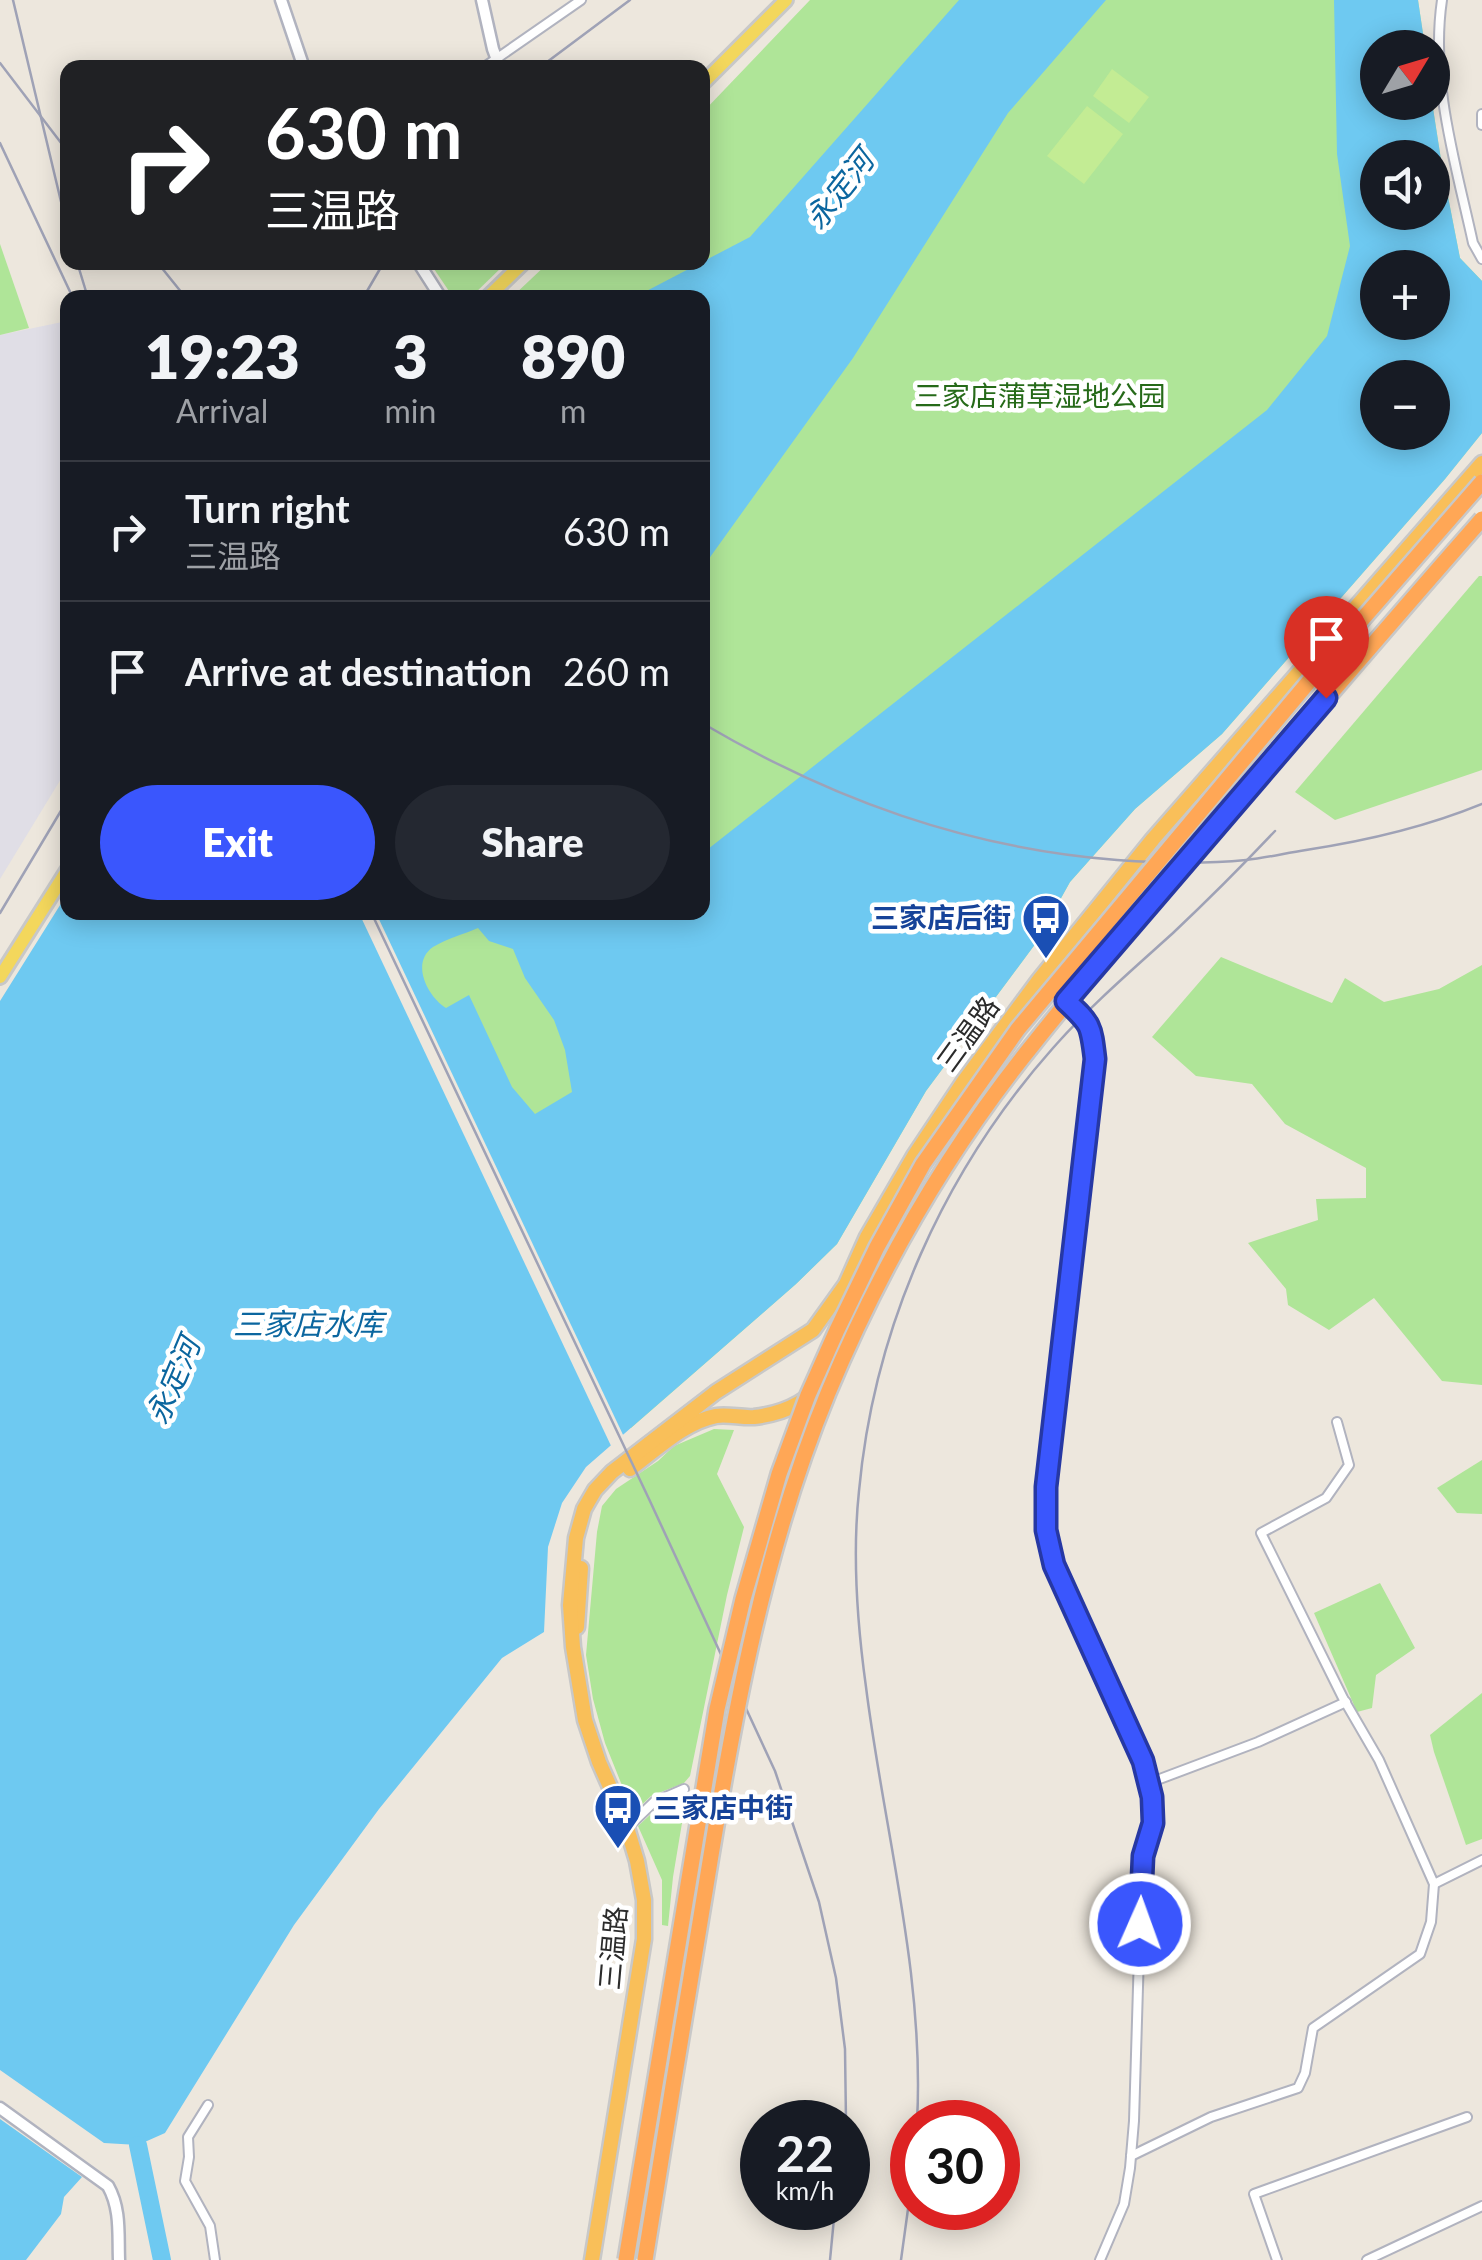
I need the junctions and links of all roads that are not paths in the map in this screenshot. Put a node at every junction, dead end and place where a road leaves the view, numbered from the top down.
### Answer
1 (281, 0) edge
2 (482, 0) edge
3 (582, 0) edge
4 (786, 0) edge
5 (1442, 0) edge
6 (301, 60) edge
7 (497, 60) edge
8 (502, 60) edge
9 (710, 76) edge
10 (1482, 114) edge
11 (1482, 125) edge
12 (1482, 259) edge
13 (516, 270) edge
14 (495, 290) edge
15 (1482, 463) edge
16 (1482, 482) edge
17 (1482, 519) edge
18 (1338, 684) junction
19 (60, 881) edge
20 (1, 973) edge
21 (1039, 980) junction
22 (1066, 1001) junction
23 (984, 1110) junction
24 (853, 1336) junction
25 (1338, 1422) dead end
26 (573, 1647) junction
27 (1346, 1702) junction
28 (1148, 1783) junction
29 (684, 1789) dead end
30 (627, 1828) junction
31 (1482, 1860) edge
32 (1434, 1884) junction
33 (208, 2105) dead end
34 (0, 2108) edge
35 (1467, 2117) dead end
36 (1130, 2156) junction
37 (1482, 2206) edge
38 (119, 2260) edge
39 (215, 2260) edge
40 (592, 2260) edge
41 (626, 2260) edge
42 (645, 2260) edge
43 (1100, 2260) edge
44 (1277, 2260) edge
45 (1366, 2260) edge

1 - 6 street
2 - 7 street
3 - 8 street
4 - 9 main road
5 - 12 street
10 - 11 street
13 - 14 main road
15 - 21 highway, 三温路
16 - 41 highway, bridge
17 - 18 highway, 三温路
18 - 22 highway, 三温路
18 - 23 highway, bridge
19 - 20 main road
21 - 22 street
21 - 26 highway, 三温路
22 - 23 highway, 三温路
22 - 28 street
23 - 24 highway, 三温路
24 - 26 highway, 三温路
24 - 42 highway, bridge
25 - 27 street
26 - 30 highway, 三温路
27 - 28 street
27 - 32 street
28 - 36 street
29 - 30 street
30 - 40 highway, 三温路
31 - 32 street
32 - 36 street
33 - 39 street
34 - 38 street
35 - 44 street
36 - 43 street
37 - 45 street

